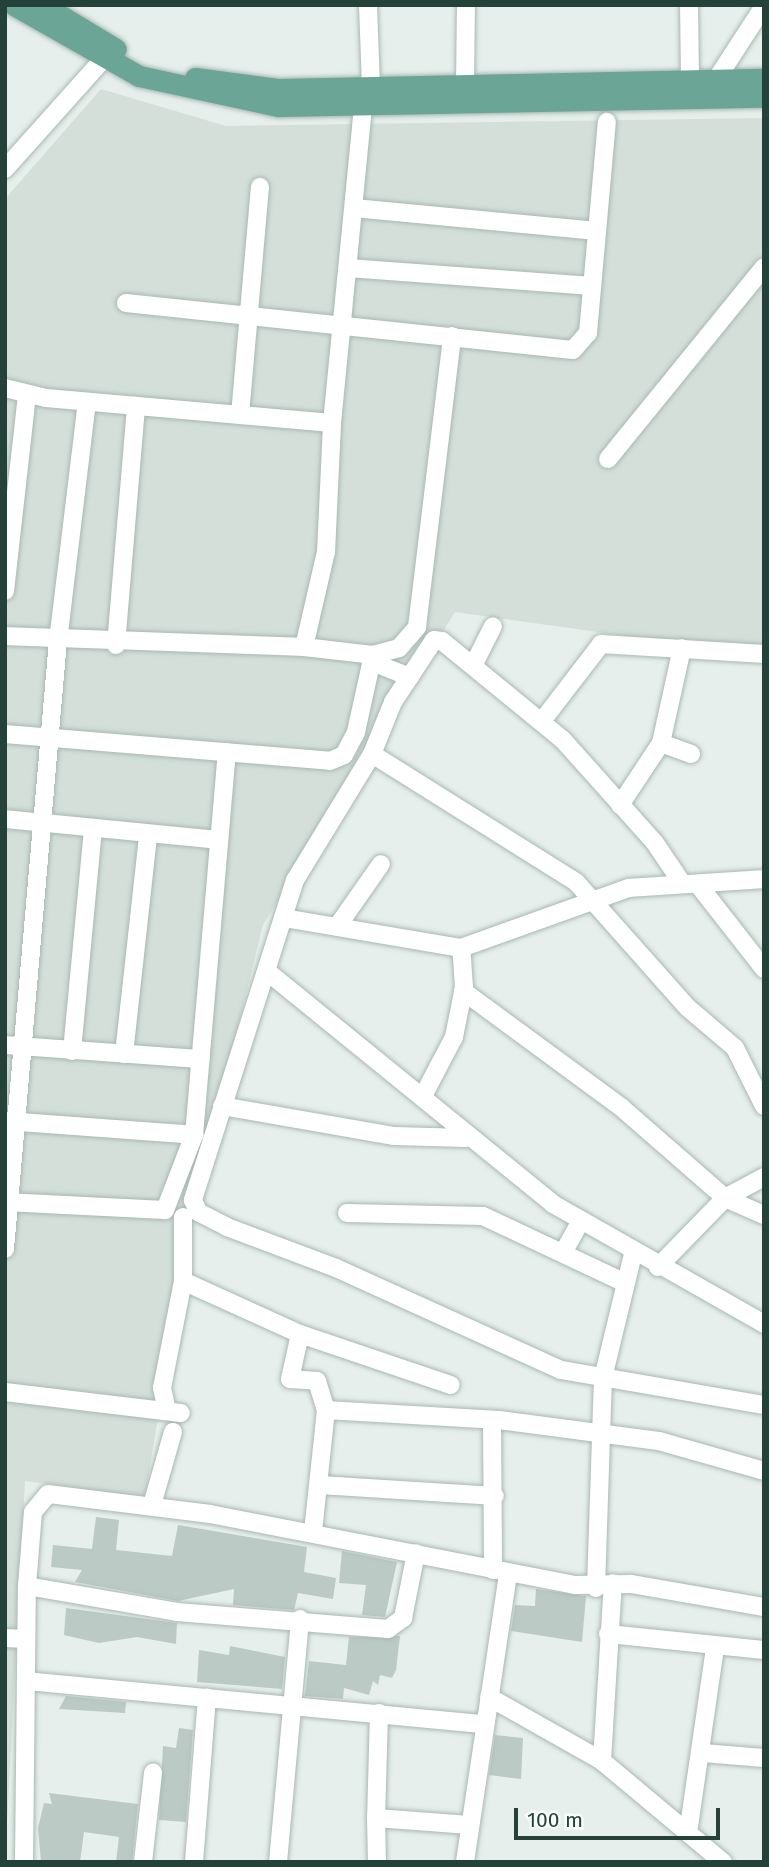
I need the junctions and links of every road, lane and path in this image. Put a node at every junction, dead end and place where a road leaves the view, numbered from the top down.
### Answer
1 (14, 5) edge
2 (43, 5) edge
3 (368, 5) edge
4 (466, 5) edge
5 (689, 5) edge
6 (764, 6) edge
7 (109, 54) junction
8 (764, 79) edge
9 (716, 80) junction
10 (690, 81) junction
11 (465, 85) junction
12 (367, 96) junction
13 (764, 97) edge
14 (607, 122) dead end
15 (5, 169) edge
16 (260, 187) dead end
17 (354, 208) junction
18 (597, 231) junction
19 (764, 267) edge
20 (348, 268) junction
21 (592, 286) junction
22 (126, 303) dead end
23 (249, 314) junction
24 (342, 323) junction
25 (452, 336) junction
26 (5, 388) edge
27 (27, 394) junction
28 (87, 402) junction
29 (136, 406) junction
30 (240, 415) junction
31 (332, 423) junction
32 (608, 459) dead end
33 (5, 591) edge
34 (428, 622) dead end
35 (493, 626) dead end
36 (5, 636) edge
37 (442, 640) junction
38 (58, 641) junction
39 (116, 645) junction
40 (304, 647) junction
41 (682, 648) junction
42 (764, 654) edge
43 (372, 659) junction
44 (474, 664) junction
45 (410, 677) junction
46 (542, 721) junction
47 (5, 734) edge
48 (50, 737) junction
49 (661, 743) junction
50 (350, 747) junction
51 (227, 752) junction
52 (691, 754) dead end
53 (369, 756) junction
54 (620, 805) junction
55 (5, 819) edge
56 (42, 822) junction
57 (93, 829) junction
58 (148, 836) junction
59 (219, 840) junction
60 (381, 864) dead end
61 (764, 879) edge
62 (691, 885) junction
63 (592, 900) junction
64 (284, 918) junction
65 (339, 924) junction
66 (461, 948) junction
67 (764, 969) edge
68 (269, 973) junction
69 (463, 991) junction
70 (14, 1046) edge
71 (72, 1051) junction
72 (124, 1054) junction
73 (200, 1059) junction
74 (423, 1096) junction
75 (222, 1106) junction
76 (764, 1106) edge
77 (11, 1121) edge
78 (194, 1135) junction
79 (466, 1138) junction
80 (764, 1177) edge
81 (725, 1198) junction
82 (7, 1202) edge
83 (347, 1213) dead end
84 (764, 1215) edge
85 (183, 1217) dead end
86 (581, 1221) junction
87 (5, 1250) edge
88 (563, 1253) junction
89 (633, 1254) junction
90 (658, 1267) junction
91 (183, 1281) junction
92 (623, 1282) junction
93 (764, 1324) edge
94 (300, 1334) junction
95 (603, 1378) junction
96 (451, 1385) dead end
97 (5, 1392) edge
98 (764, 1405) edge
99 (326, 1410) junction
100 (492, 1420) junction
101 (173, 1432) dead end
102 (604, 1437) junction
103 (764, 1471) edge
104 (321, 1485) junction
105 (495, 1496) junction
106 (152, 1505) junction
107 (313, 1532) junction
108 (416, 1553) junction
109 (500, 1571) junction
110 (27, 1586) junction
111 (605, 1586) junction
112 (764, 1607) edge
113 (300, 1619) junction
114 (608, 1634) junction
115 (5, 1638) edge
116 (26, 1639) junction
117 (715, 1648) junction
118 (764, 1650) edge
119 (26, 1681) junction
120 (489, 1697) junction
121 (207, 1698) junction
122 (288, 1701) junction
123 (379, 1713) junction
124 (484, 1724) junction
125 (703, 1753) junction
126 (764, 1758) edge
127 (602, 1761) junction
128 (153, 1773) dead end
129 (376, 1818) junction
130 (470, 1825) junction
131 (688, 1833) junction
132 (24, 1862) edge
133 (143, 1862) edge
134 (194, 1862) edge
135 (278, 1862) edge
136 (377, 1862) edge
137 (466, 1862) edge
138 (723, 1862) edge

1 - 7 main road
2 - 7 main road
3 - 12 street
4 - 11 street
5 - 10 street
6 - 9 street
7 - 12 main road
7 - 15 street
8 - 9 main road
9 - 10 main road
10 - 11 main road
11 - 12 main road
12 - 13 main road
12 - 17 street
14 - 18 street
16 - 23 street
17 - 18 street
17 - 20 street
18 - 21 street
19 - 32 street
20 - 21 street
20 - 24 street
21 - 25 street
22 - 23 street
23 - 24 street
23 - 30 street
24 - 25 street
24 - 31 street
25 - 43 street
26 - 27 street
27 - 28 street
27 - 33 street
28 - 29 street
28 - 38 street
29 - 30 street
29 - 39 street
30 - 31 street
31 - 40 street
34 - 37 street
35 - 44 street
36 - 38 street
37 - 44 street
37 - 45 street
38 - 39 street
38 - 48 street
39 - 40 street
40 - 43 street
41 - 42 street
41 - 46 street
41 - 49 street
43 - 45 street
43 - 50 street
44 - 46 street
45 - 53 street
46 - 54 street
47 - 48 street
48 - 51 street
48 - 56 street
49 - 52 street
49 - 54 street
50 - 51 street
50 - 53 street
51 - 59 street
53 - 63 street
53 - 64 street
54 - 62 street
55 - 56 street
56 - 57 street
56 - 70 street
57 - 58 street
57 - 71 street
58 - 59 street
58 - 72 street
59 - 73 street
60 - 65 street
61 - 62 street
62 - 63 street
62 - 67 street
63 - 66 street
63 - 76 street
64 - 65 street
64 - 68 street
65 - 66 street
66 - 69 street
68 - 74 street
68 - 75 street
69 - 74 street
69 - 81 street
70 - 71 street
70 - 77 street
71 - 72 street
72 - 73 street
73 - 78 street
74 - 79 street
75 - 79 street
75 - 95 street
77 - 78 street
77 - 82 street
78 - 82 street
79 - 86 street
80 - 81 street
81 - 84 street
81 - 90 street
82 - 87 street
83 - 88 street
85 - 91 street
86 - 88 street
86 - 89 street
88 - 92 street
89 - 90 street
89 - 92 street
90 - 93 street
91 - 94 street
91 - 97 street
92 - 95 street
94 - 96 street
94 - 99 street
95 - 98 street
95 - 102 street
99 - 100 street
99 - 104 street
100 - 102 street
100 - 105 street
101 - 106 street
102 - 103 street
102 - 111 street
104 - 105 street
104 - 107 street
105 - 109 street
106 - 107 street
106 - 110 street
107 - 108 street
108 - 109 street
108 - 113 street
109 - 111 street
109 - 120 street
110 - 113 street
110 - 116 street
111 - 112 street
111 - 114 street
113 - 122 street
114 - 117 street
114 - 127 street
115 - 116 street
116 - 119 street
117 - 118 street
117 - 125 street
119 - 121 street
119 - 132 street
120 - 124 street
120 - 127 street
121 - 122 street
121 - 134 street
122 - 123 street
122 - 135 street
123 - 124 street
123 - 129 street
124 - 130 street
125 - 126 street
125 - 131 street
127 - 131 street
128 - 133 street
129 - 130 street
129 - 136 street
130 - 137 street
131 - 138 street

